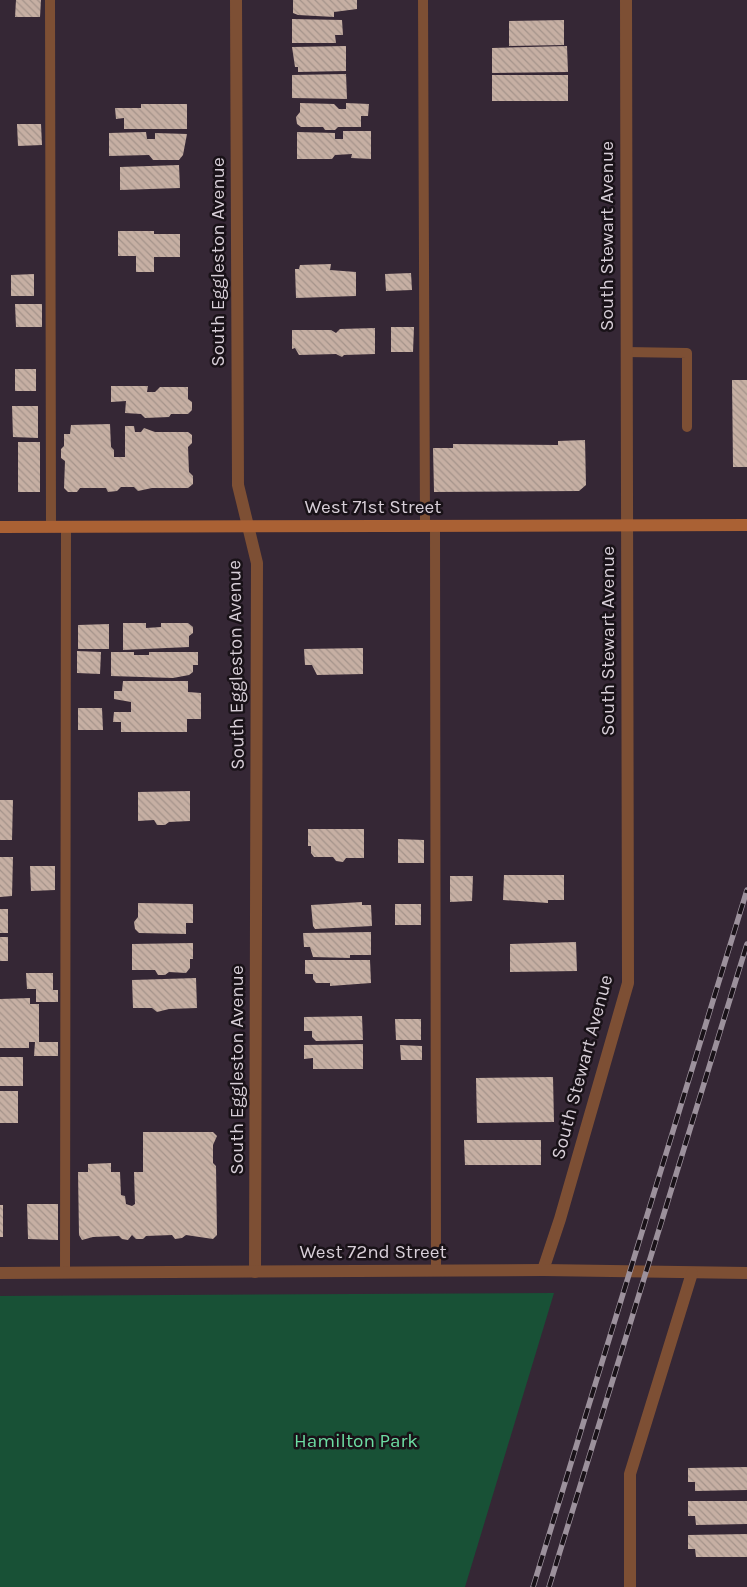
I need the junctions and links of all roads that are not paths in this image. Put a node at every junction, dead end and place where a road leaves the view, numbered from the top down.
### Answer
1 (50, 0) edge
2 (236, 0) edge
3 (423, 0) edge
4 (626, 0) edge
5 (626, 352) junction
6 (687, 428) dead end
7 (747, 524) edge
8 (626, 525) junction
9 (51, 526) junction
10 (66, 526) junction
11 (247, 526) junction
12 (430, 526) junction
13 (0, 527) edge
14 (543, 1270) junction
15 (436, 1271) junction
16 (255, 1272) junction
17 (0, 1273) edge
18 (65, 1273) junction
19 (692, 1273) junction
20 (747, 1273) edge
21 (630, 1587) edge

1 - 9 lane
2 - 11 street, South Eggleston Avenue
3 - 12 lane
4 - 5 street, South Stewart Avenue
5 - 6 lane
5 - 8 street, South Stewart Avenue
7 - 8 main road, West 71st Street
8 - 12 main road, West 71st Street
8 - 14 street, South Stewart Avenue
9 - 10 main road, West 71st Street
9 - 13 main road, West 71st Street
10 - 11 main road, West 71st Street
10 - 18 lane
11 - 12 main road, West 71st Street
11 - 16 street, South Eggleston Avenue
12 - 15 lane
14 - 15 street, West 72nd Street
14 - 19 street, West 72nd Street
15 - 16 street, West 72nd Street
16 - 18 street, West 72nd Street
17 - 18 street, West 72nd Street
19 - 20 street, West 72nd Street
19 - 21 street

